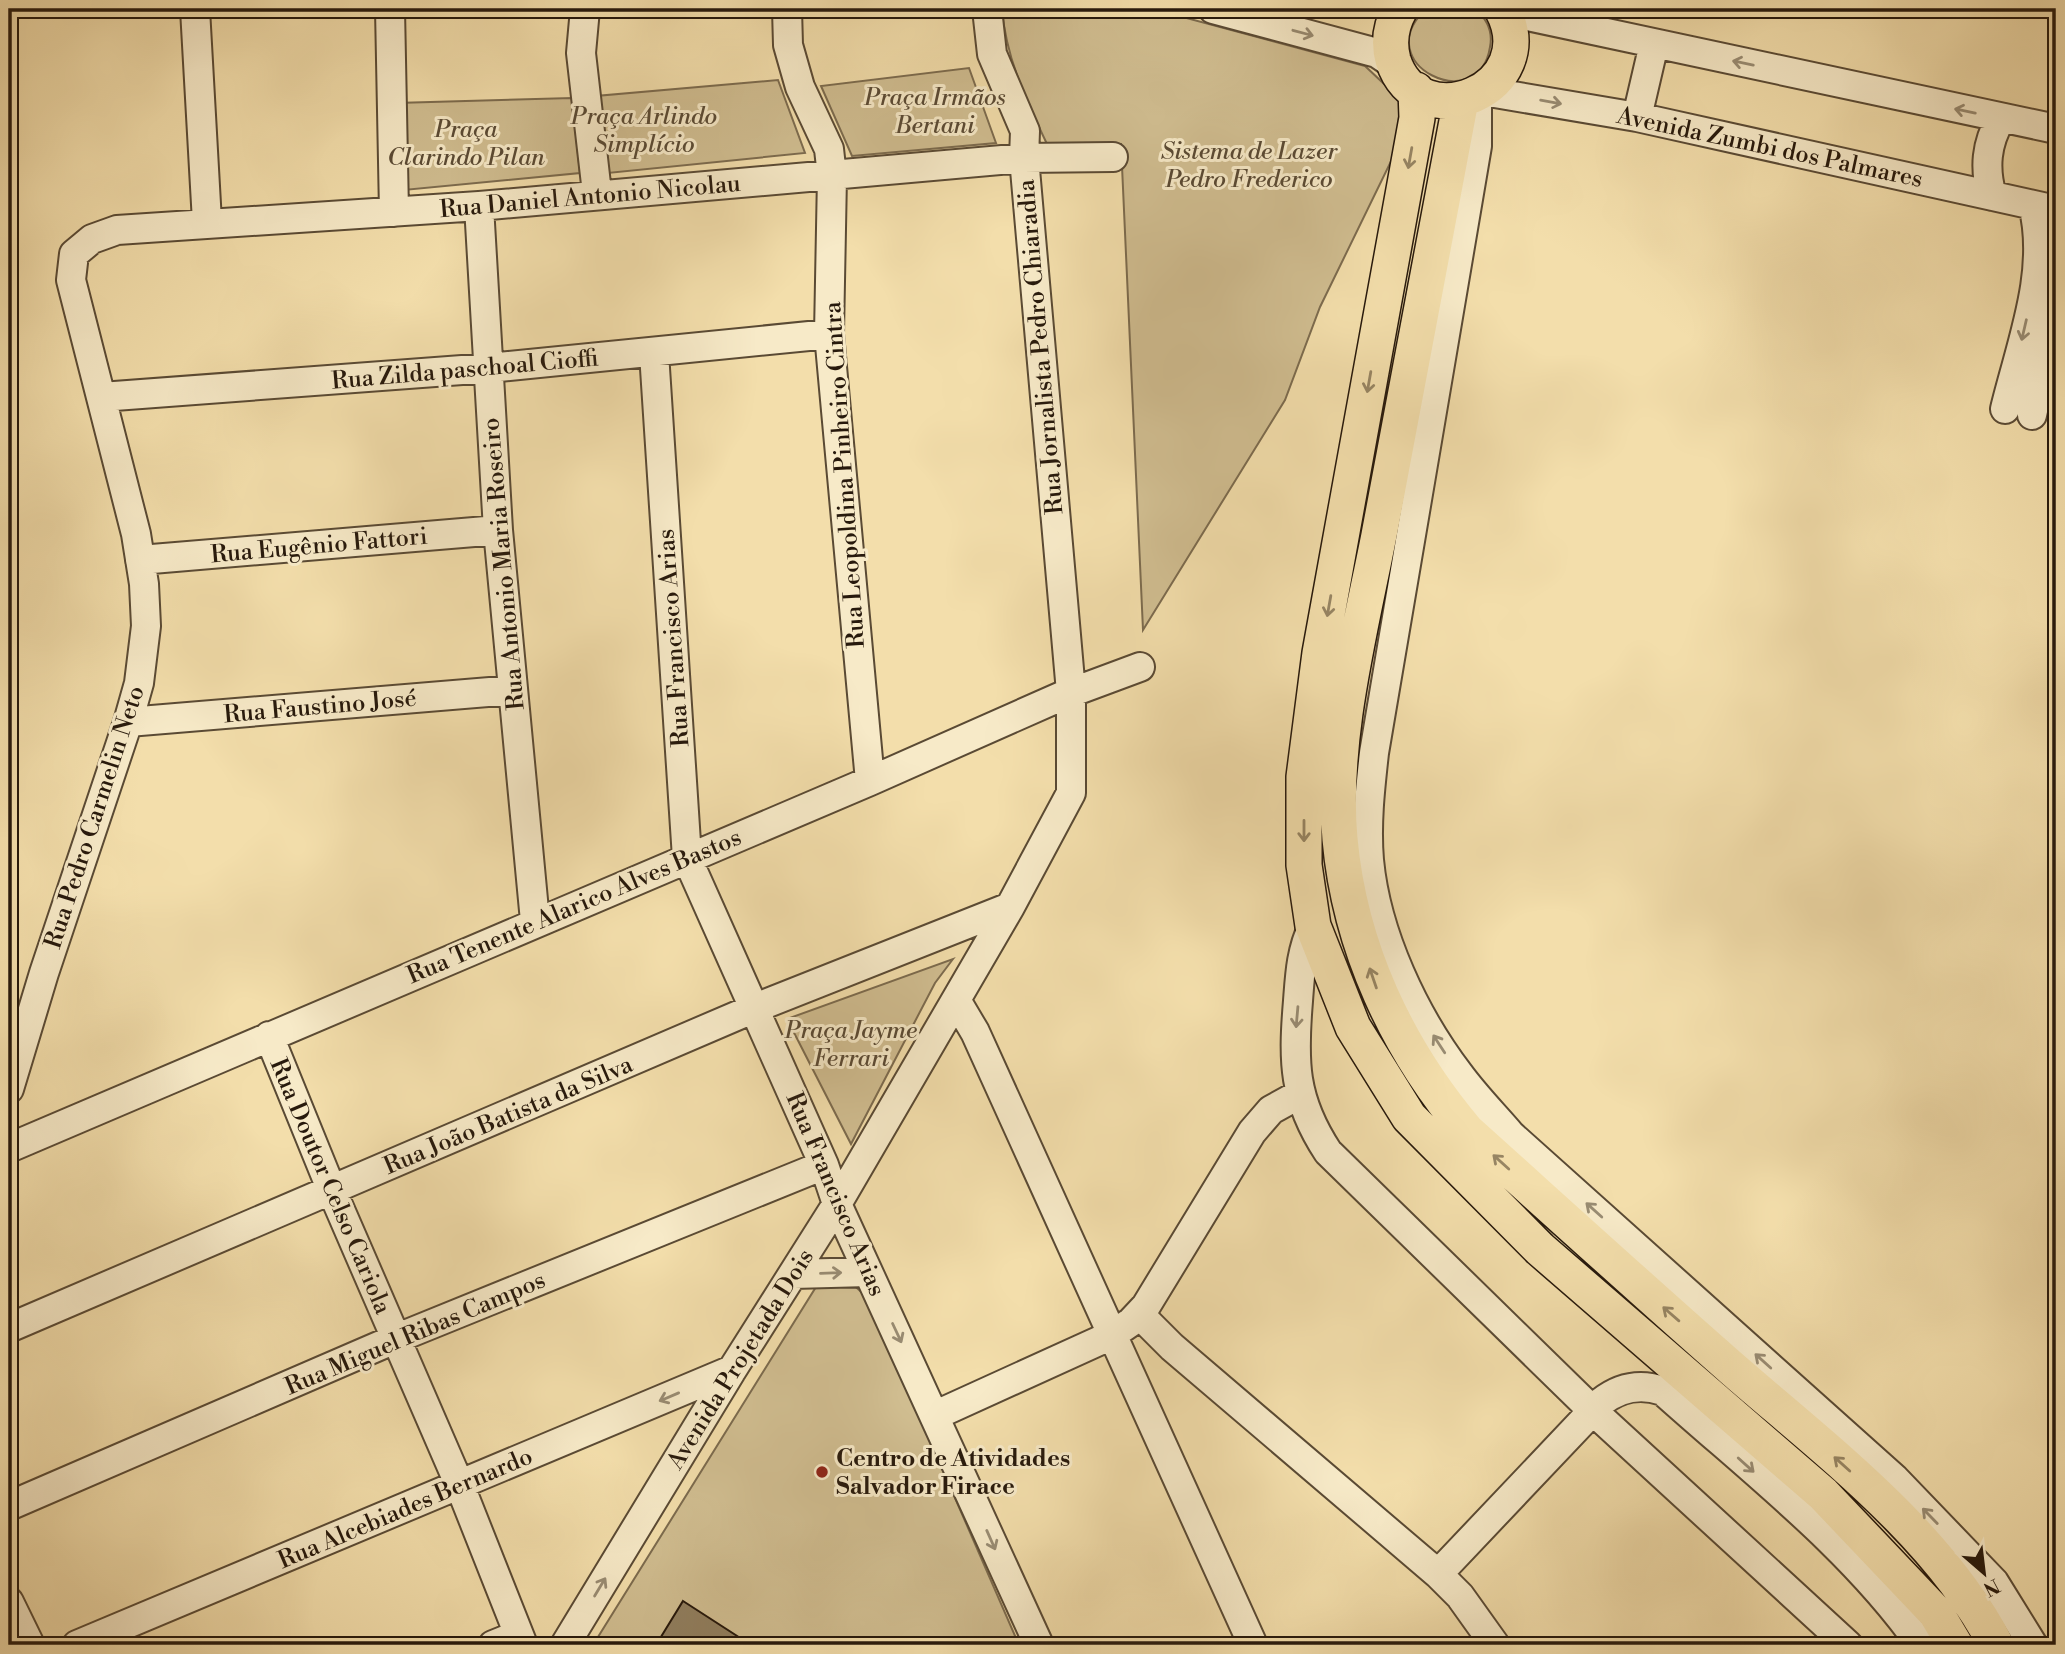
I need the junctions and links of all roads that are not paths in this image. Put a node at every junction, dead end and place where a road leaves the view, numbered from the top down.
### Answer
1 (194, 9) edge
2 (390, 9) edge
3 (584, 9) edge
4 (787, 9) edge
5 (987, 9) edge
6 (1213, 9) edge
7 (1400, 9) edge
8 (1503, 10) edge
9 (1654, 44) junction
10 (1406, 78) junction
11 (1474, 96) junction
12 (1637, 117) junction
13 (2001, 118) junction
14 (2056, 129) edge
15 (1113, 157) dead end
16 (1024, 158) junction
17 (832, 176) junction
18 (597, 194) junction
19 (1992, 196) junction
20 (479, 206) junction
21 (2044, 208) edge
22 (394, 212) junction
23 (207, 222) junction
24 (74, 254) joint
25 (2048, 266) edge
26 (2056, 309) edge
27 (829, 334) junction
28 (654, 354) junction
29 (489, 368) junction
30 (101, 397) junction
31 (498, 530) junction
32 (140, 560) junction
33 (1140, 667) dead end
34 (513, 690) junction
35 (1070, 692) junction
36 (128, 722) junction
37 (870, 781) junction
38 (687, 858) junction
39 (1010, 907) junction
40 (535, 921) junction
41 (1312, 926) junction
42 (956, 1000) junction
43 (755, 1008) junction
44 (269, 1036) junction
45 (9, 1089) edge
46 (1300, 1094) junction
47 (9, 1148) edge
48 (824, 1166) junction
49 (332, 1191) junction
50 (837, 1204) junction
51 (869, 1272) junction
52 (793, 1274) junction
53 (1139, 1314) junction
54 (9, 1328) edge
55 (1112, 1335) junction
56 (396, 1339) junction
57 (1675, 1369) junction
58 (732, 1370) junction
59 (1593, 1411) junction
60 (936, 1415) junction
61 (1720, 1442) junction
62 (460, 1486) junction
63 (9, 1506) edge
64 (1828, 1539) junction
65 (1885, 1559) junction
66 (1438, 1574) junction
67 (9, 1602) edge
68 (512, 1642) edge
69 (30, 1645) edge
70 (77, 1645) edge
71 (565, 1645) edge
72 (1039, 1645) edge
73 (1253, 1645) edge
74 (1495, 1645) edge
75 (1847, 1645) edge
76 (1921, 1645) edge
77 (1955, 1645) edge
78 (1996, 1645) edge
79 (2033, 1645) edge

1 - 23 street
2 - 22 street
3 - 18 street
4 - 17 street, Rua Leopoldina Pinheiro Cintra
5 - 16 street, Rua Jornalista Pedro Chiaradia
6 -> 10 street
7 - 10 main road
8 - 9 street
8 - 11 main road
9 - 12 street
13 -> 9 street
10 - 11 main road
10 -> 41 main road
11 -> 12 street, Avenida Zumbi dos Palmares
78 -> 11 main road
79 -> 11 street
12 - 19 street, Avenida Zumbi dos Palmares
13 - 14 street
13 - 19 street
15 - 16 street, Rua Daniel Antonio Nicolau
16 - 17 street, Rua Daniel Antonio Nicolau
16 - 35 street, Rua Jornalista Pedro Chiaradia
17 - 18 street, Rua Daniel Antonio Nicolau
17 - 27 street, Rua Leopoldina Pinheiro Cintra
18 - 20 street, Rua Daniel Antonio Nicolau
19 - 21 street, Avenida Zumbi dos Palmares
20 - 22 street, Rua Daniel Antonio Nicolau
20 - 29 street, Rua Antonio Maria Roseiro
21 - 25 street
22 - 23 street, Rua Daniel Antonio Nicolau
23 - 24 street, Rua Daniel Antonio Nicolau
24 - 30 street, Rua Pedro Carmelin Neto
25 -> 26 street
27 - 28 street, Rua Zilda paschoal Cioffi
27 - 37 street, Rua Leopoldina Pinheiro Cintra
28 - 29 street, Rua Zilda paschoal Cioffi
28 - 38 street, Rua Francisco Arias
29 - 30 street, Rua Zilda paschoal Cioffi
29 - 31 street, Rua Antonio Maria Roseiro
30 - 32 street, Rua Pedro Carmelin Neto
31 - 32 street, Rua Eugênio Fattori
31 - 34 street, Rua Antonio Maria Roseiro
32 - 36 street, Rua Pedro Carmelin Neto
33 - 35 street, Rua Tenente Alarico Alves Bastos
34 - 36 street, Rua Faustino José
34 - 40 street, Rua Antonio Maria Roseiro
35 - 37 street, Rua Tenente Alarico Alves Bastos
35 - 39 street, Avenida Projetada Dois
36 - 45 street, Rua Pedro Carmelin Neto
37 - 38 street, Rua Tenente Alarico Alves Bastos
38 - 40 street, Rua Tenente Alarico Alves Bastos
38 - 43 street, Rua Francisco Arias
39 - 42 street, Avenida Projetada Dois
39 - 43 street, Rua João Batista da Silva
40 - 44 street, Rua Tenente Alarico Alves Bastos
41 -> 46 street
41 - 57 main road
42 - 50 street, Avenida Projetada Dois
42 - 55 street
43 - 48 street, Rua Francisco Arias
43 - 49 street, Rua João Batista da Silva
44 - 47 street, Rua Tenente Alarico Alves Bastos
44 - 49 street, Rua Doutor Celso Cariola
46 - 53 street
46 - 59 street
48 - 50 street, Rua Francisco Arias
48 - 56 street, Rua Miguel Ribas Campos
49 - 54 street, Rua João Batista da Silva
49 - 56 street, Rua Doutor Celso Cariola
50 - 51 street, Rua Francisco Arias
50 - 52 street, Avenida Projetada Dois
52 -> 51 street
51 -> 60 street, Rua Francisco Arias
52 - 58 street, Avenida Projetada Dois
53 - 55 street
53 - 66 street
55 - 60 street
55 - 73 street
56 - 62 street, Rua Doutor Celso Cariola
56 - 63 street, Rua Miguel Ribas Campos
57 - 61 street
57 - 65 main road
58 -> 62 street, Rua Alcebiades Bernardo
71 -> 58 street, Avenida Projetada Dois
59 - 61 street
59 - 66 street
59 - 75 street
60 -> 72 street, Rua Francisco Arias
61 -> 64 street
62 - 68 street, Rua Doutor Celso Cariola
62 - 70 street, Rua Alcebiades Bernardo
64 - 65 street
64 - 76 street
65 - 77 main road
66 - 74 street
67 - 69 street

